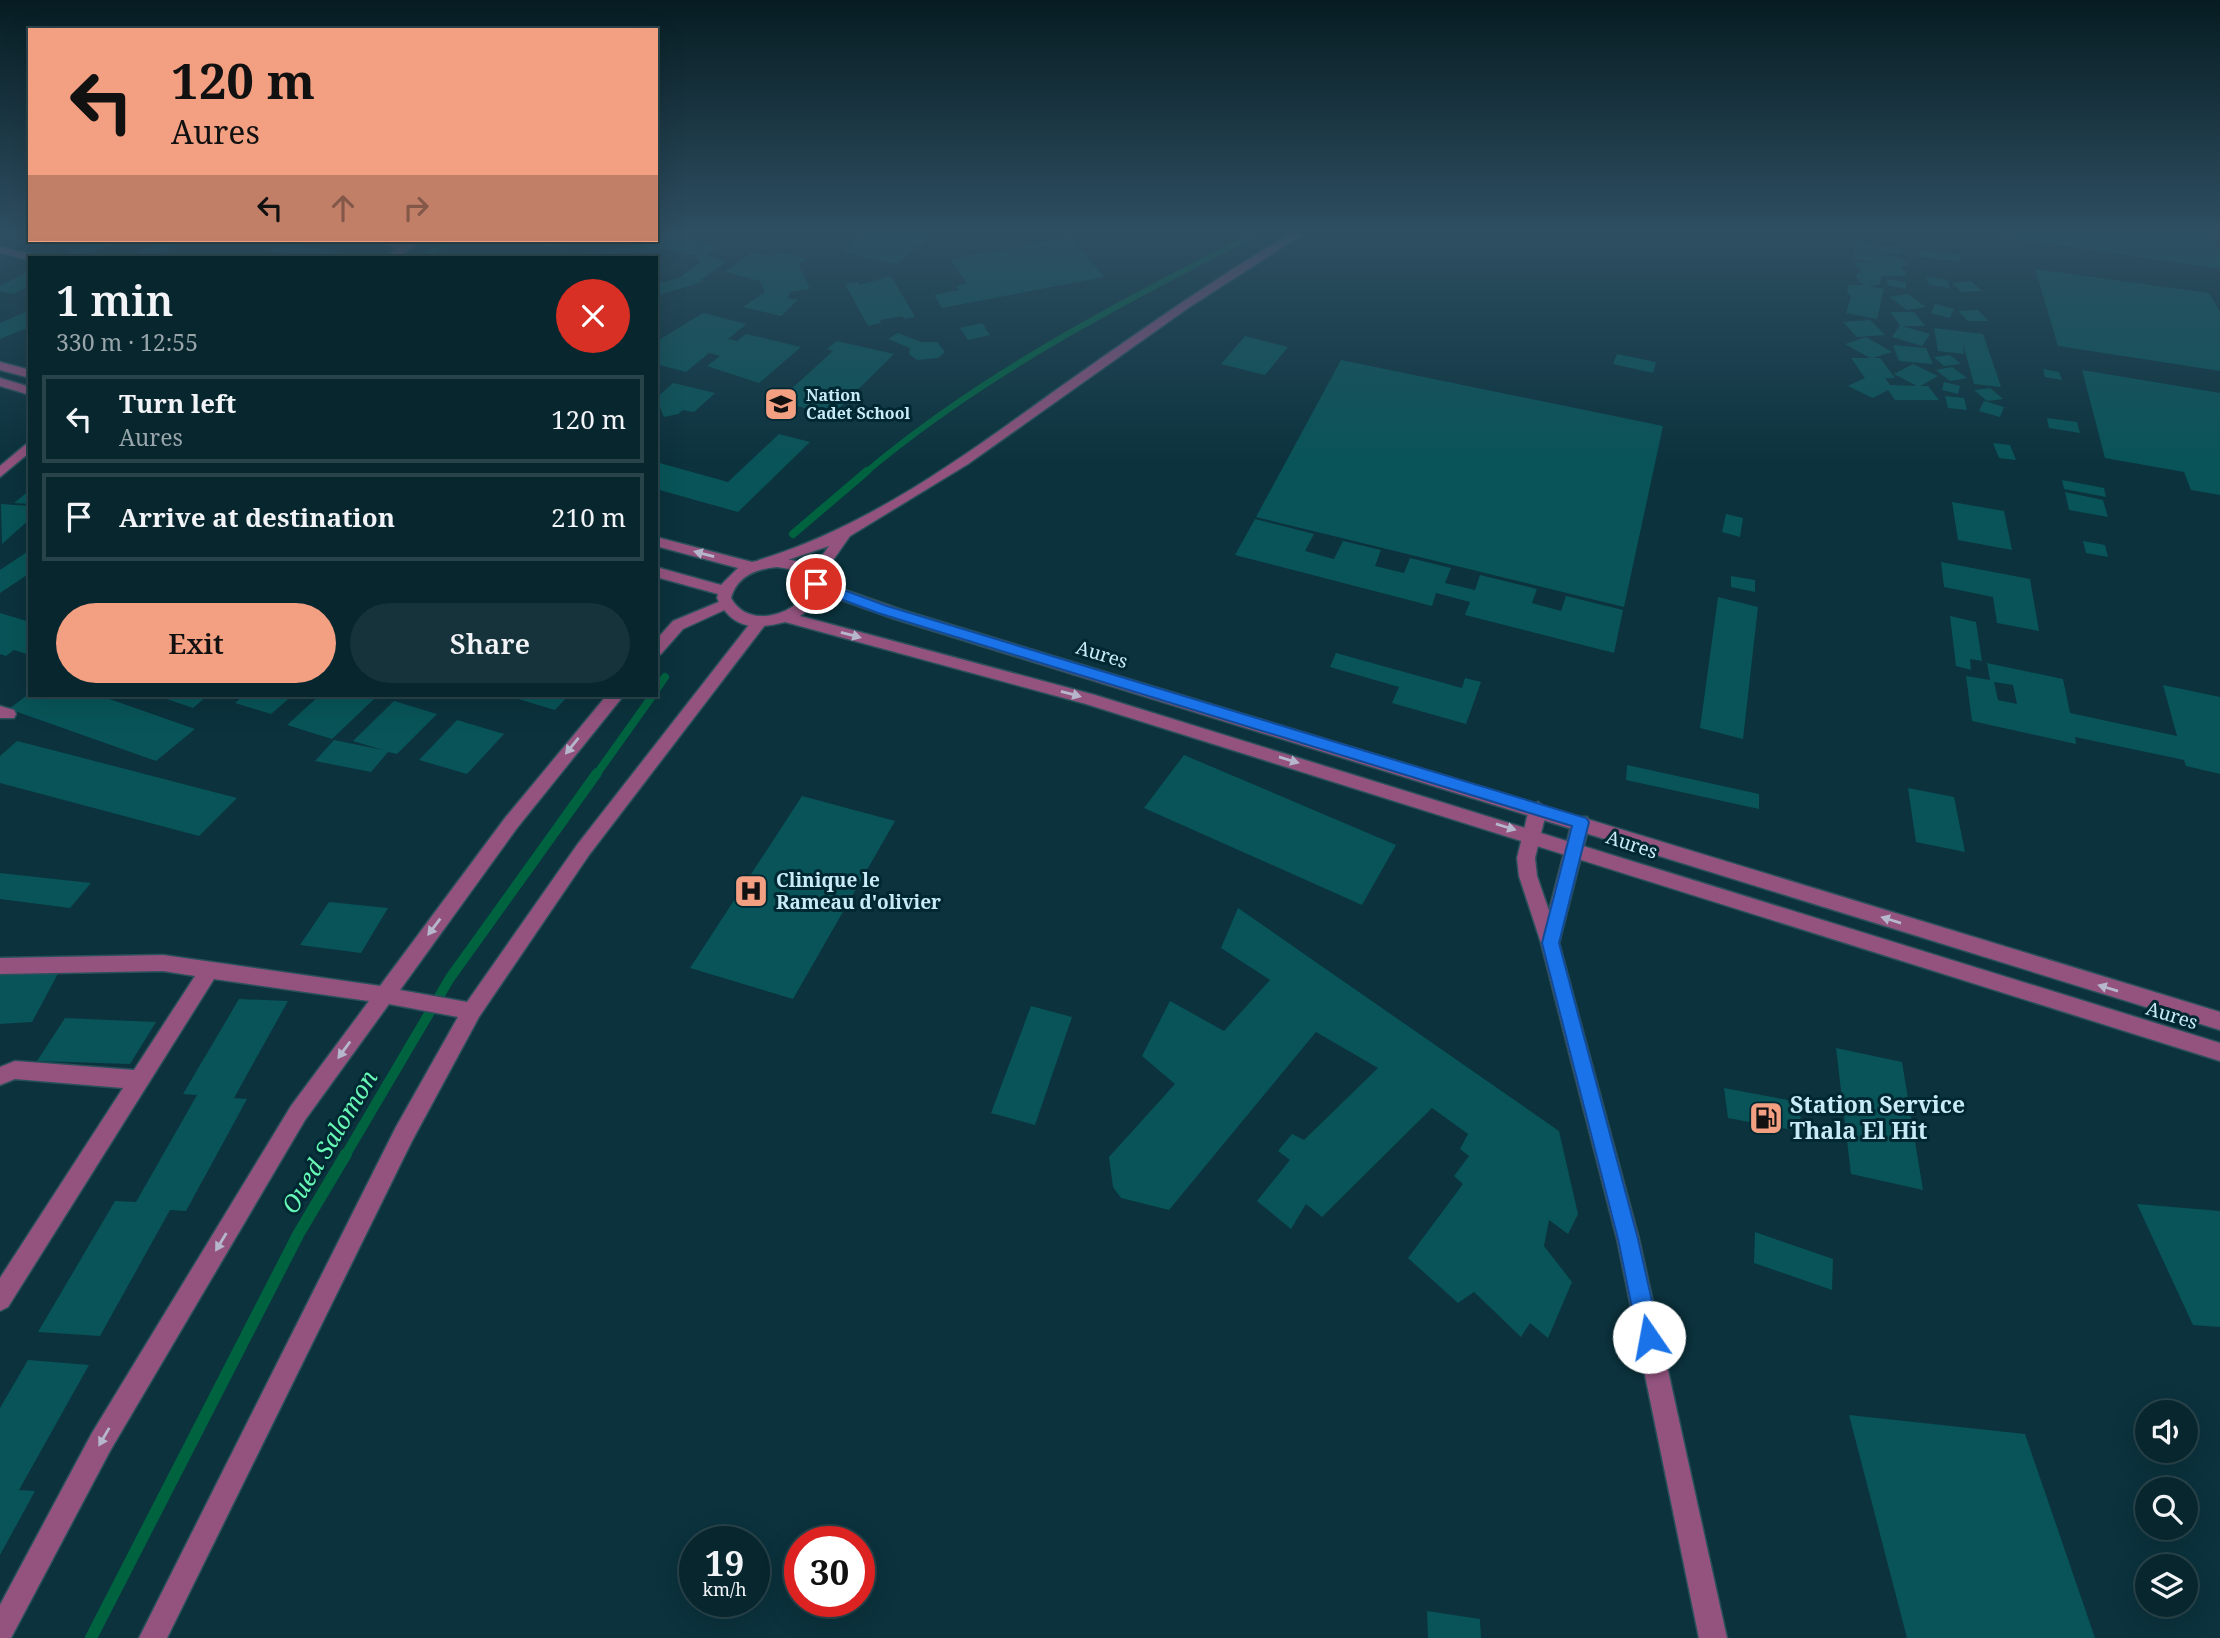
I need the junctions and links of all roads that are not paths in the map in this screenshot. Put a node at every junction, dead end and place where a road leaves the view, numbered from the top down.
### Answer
1 (1175, 310) edge
2 (0, 366) edge
3 (28, 373) edge
4 (0, 382) edge
5 (28, 390) edge
6 (28, 447) edge
7 (0, 473) edge
8 (848, 532) junction
9 (658, 541) edge
10 (758, 565) junction
11 (658, 573) edge
12 (815, 581) junction
13 (725, 598) junction
14 (786, 617) junction
15 (760, 621) junction
16 (658, 647) edge
17 (615, 697) edge
18 (1538, 809) junction
19 (1581, 822) junction
20 (1532, 835) junction
21 (1575, 848) junction
22 (1550, 943) junction
23 (0, 966) edge
24 (209, 969) junction
25 (383, 995) junction
26 (472, 1011) junction
27 (2220, 1021) edge
28 (2220, 1052) edge
29 (0, 1076) edge
30 (139, 1080) junction
31 (0, 1299) edge
32 (0, 1632) edge
33 (153, 1638) edge
34 (1713, 1638) edge

1 - 8 street
2 - 3 street
4 - 5 street
6 - 7 street
8 - 10 street
8 - 12 street
10 -> 9 street
10 - 12 street
10 - 13 street
11 - 13 street
12 - 14 street
12 - 18 street, Aures
13 - 15 street
13 - 16 street
14 - 15 street
14 -> 20 street, Aures
15 - 26 street
17 -> 25 street
18 - 19 street, Aures
18 - 20 street
19 - 21 street
27 -> 19 street, Aures
20 - 21 street, Aures
20 - 22 street
21 - 22 street
21 - 28 street, Aures
22 - 34 street
23 - 24 street
24 - 25 street
24 - 30 street
25 - 26 street
25 -> 32 street
26 - 33 street
29 - 30 street
30 - 31 street

